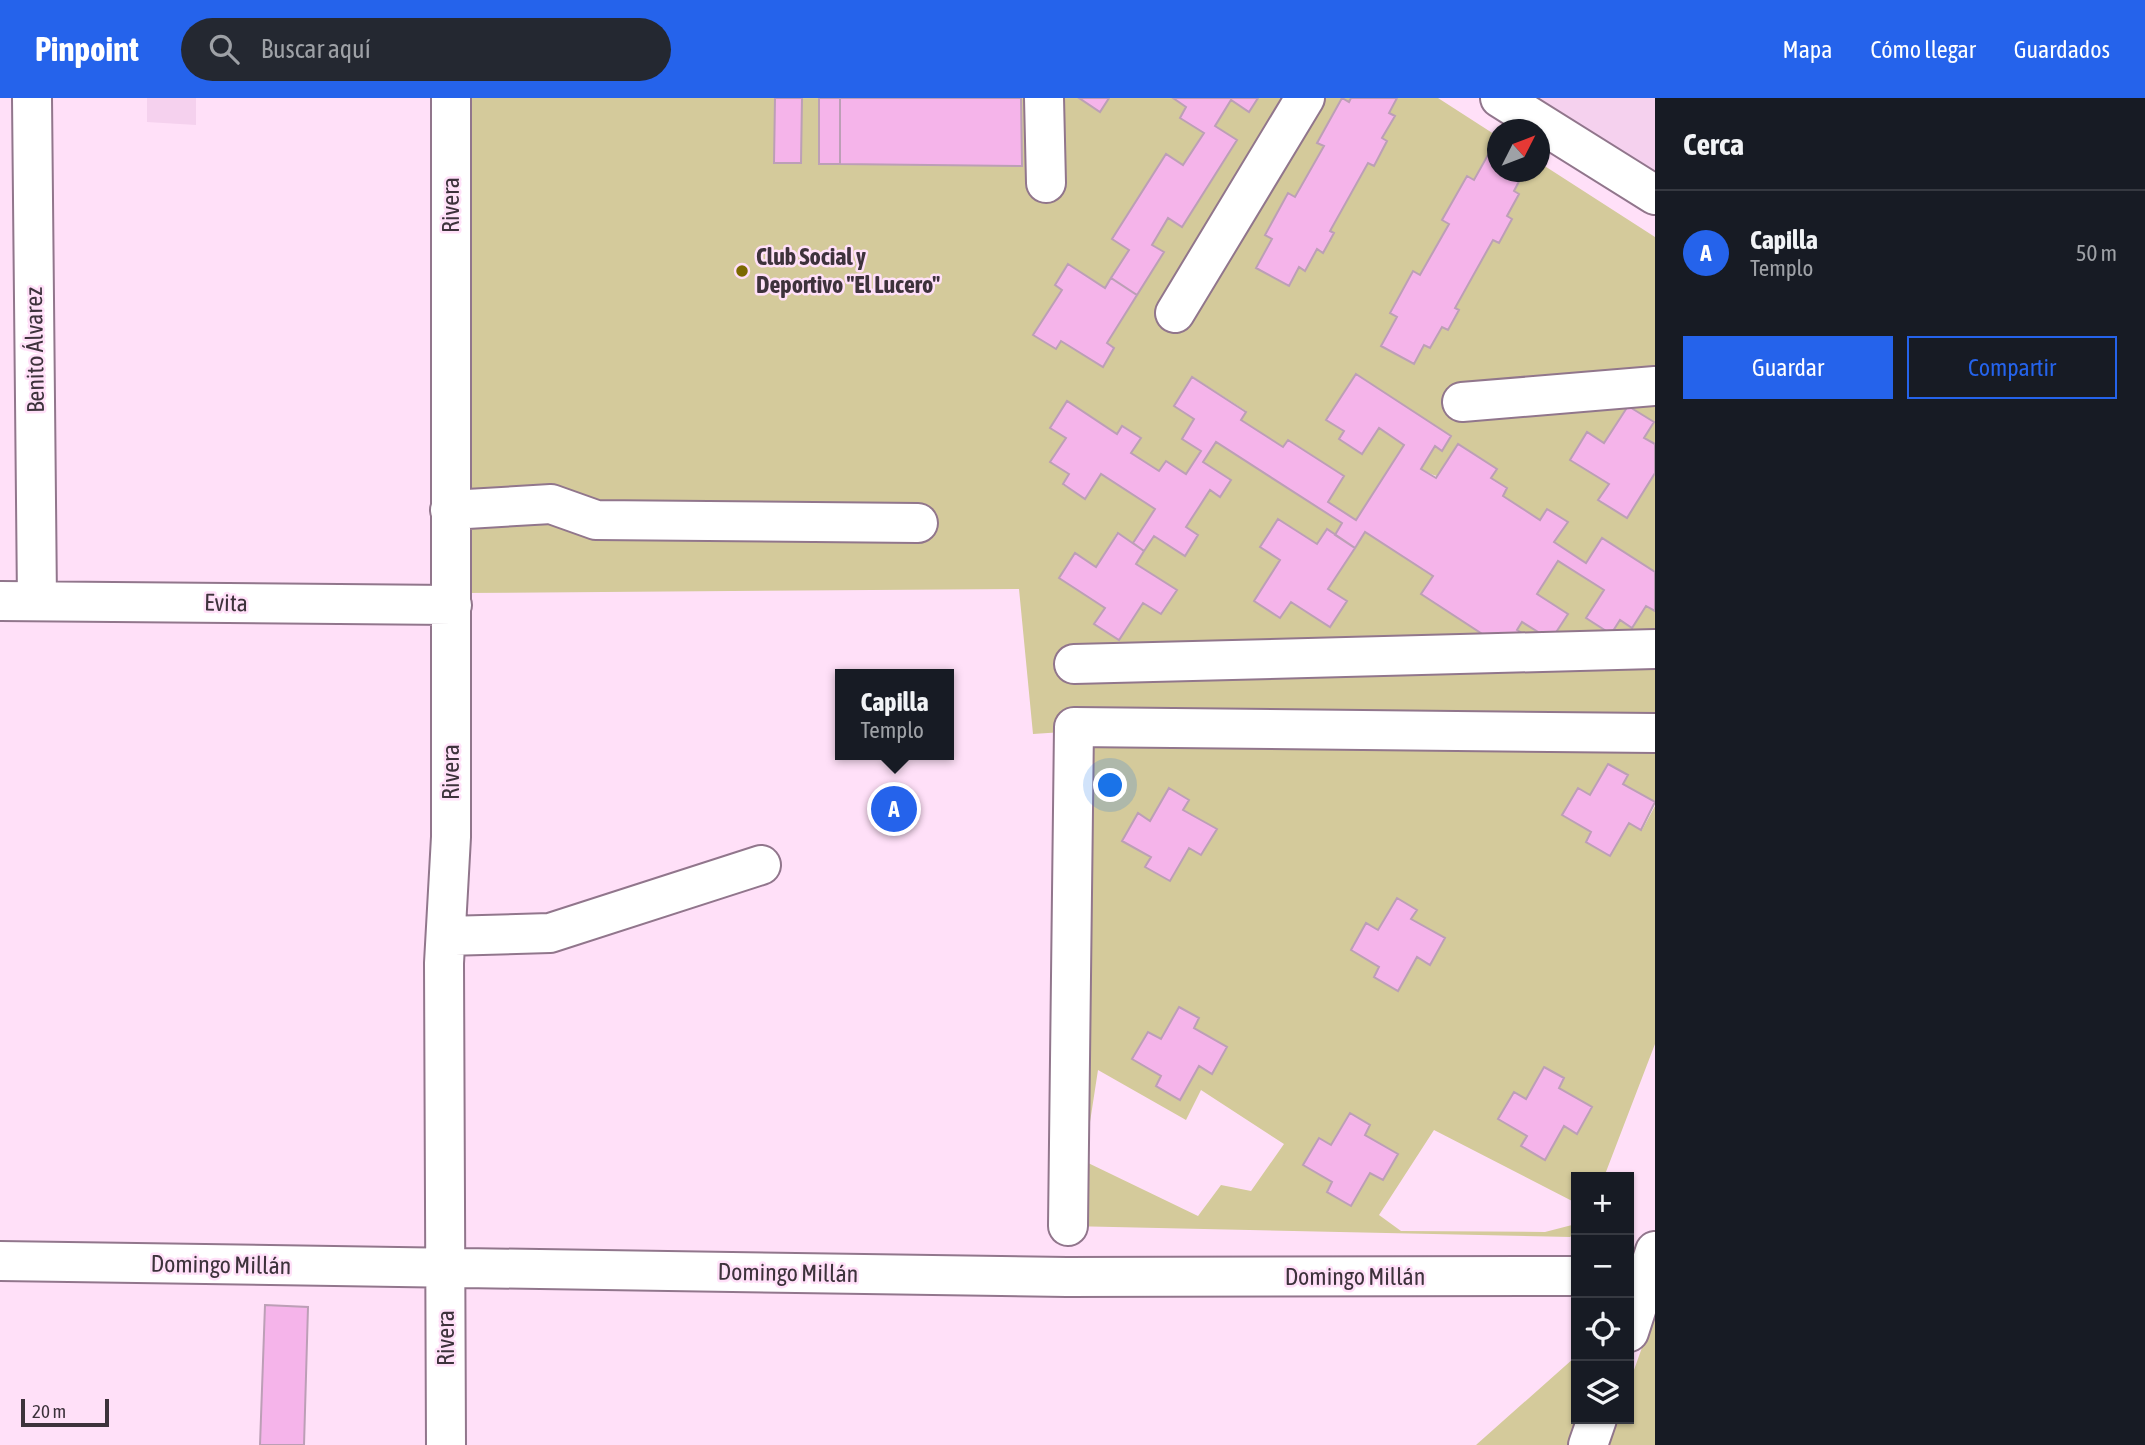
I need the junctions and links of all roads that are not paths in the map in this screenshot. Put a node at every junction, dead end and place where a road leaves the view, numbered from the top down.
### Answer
1 (32, 98) edge
2 (451, 98) edge
3 (1044, 98) edge
4 (1305, 98) edge
5 (1500, 98) edge
6 (1046, 183) dead end
7 (1655, 195) edge
8 (1175, 313) dead end
9 (1655, 386) edge
10 (1462, 402) dead end
11 (450, 510) junction
12 (918, 523) dead end
13 (19, 601) edge
14 (452, 605) junction
15 (1655, 649) edge
16 (1074, 664) dead end
17 (1655, 733) edge
18 (761, 865) dead end
19 (446, 936) junction
20 (1068, 1226) dead end
21 (0, 1261) edge
22 (445, 1268) junction
23 (1644, 1268) edge
24 (1571, 1276) edge
25 (1634, 1311) edge
26 (1595, 1424) edge
27 (446, 1445) edge
28 (1588, 1445) edge

1 - 13 street, Benito Álvarez
2 - 11 street, Rivera
3 - 6 street
4 - 8 street
5 - 7 street
9 - 10 street
11 - 12 street
11 - 14 street, Rivera
13 - 14 street, Evita
14 - 19 street, Rivera
15 - 16 street
17 - 20 street
18 - 19 street
19 - 22 street, Rivera
21 - 22 street, Domingo Millán
22 - 24 street, Domingo Millán
22 - 27 street, Rivera
23 - 25 street
26 - 28 street

